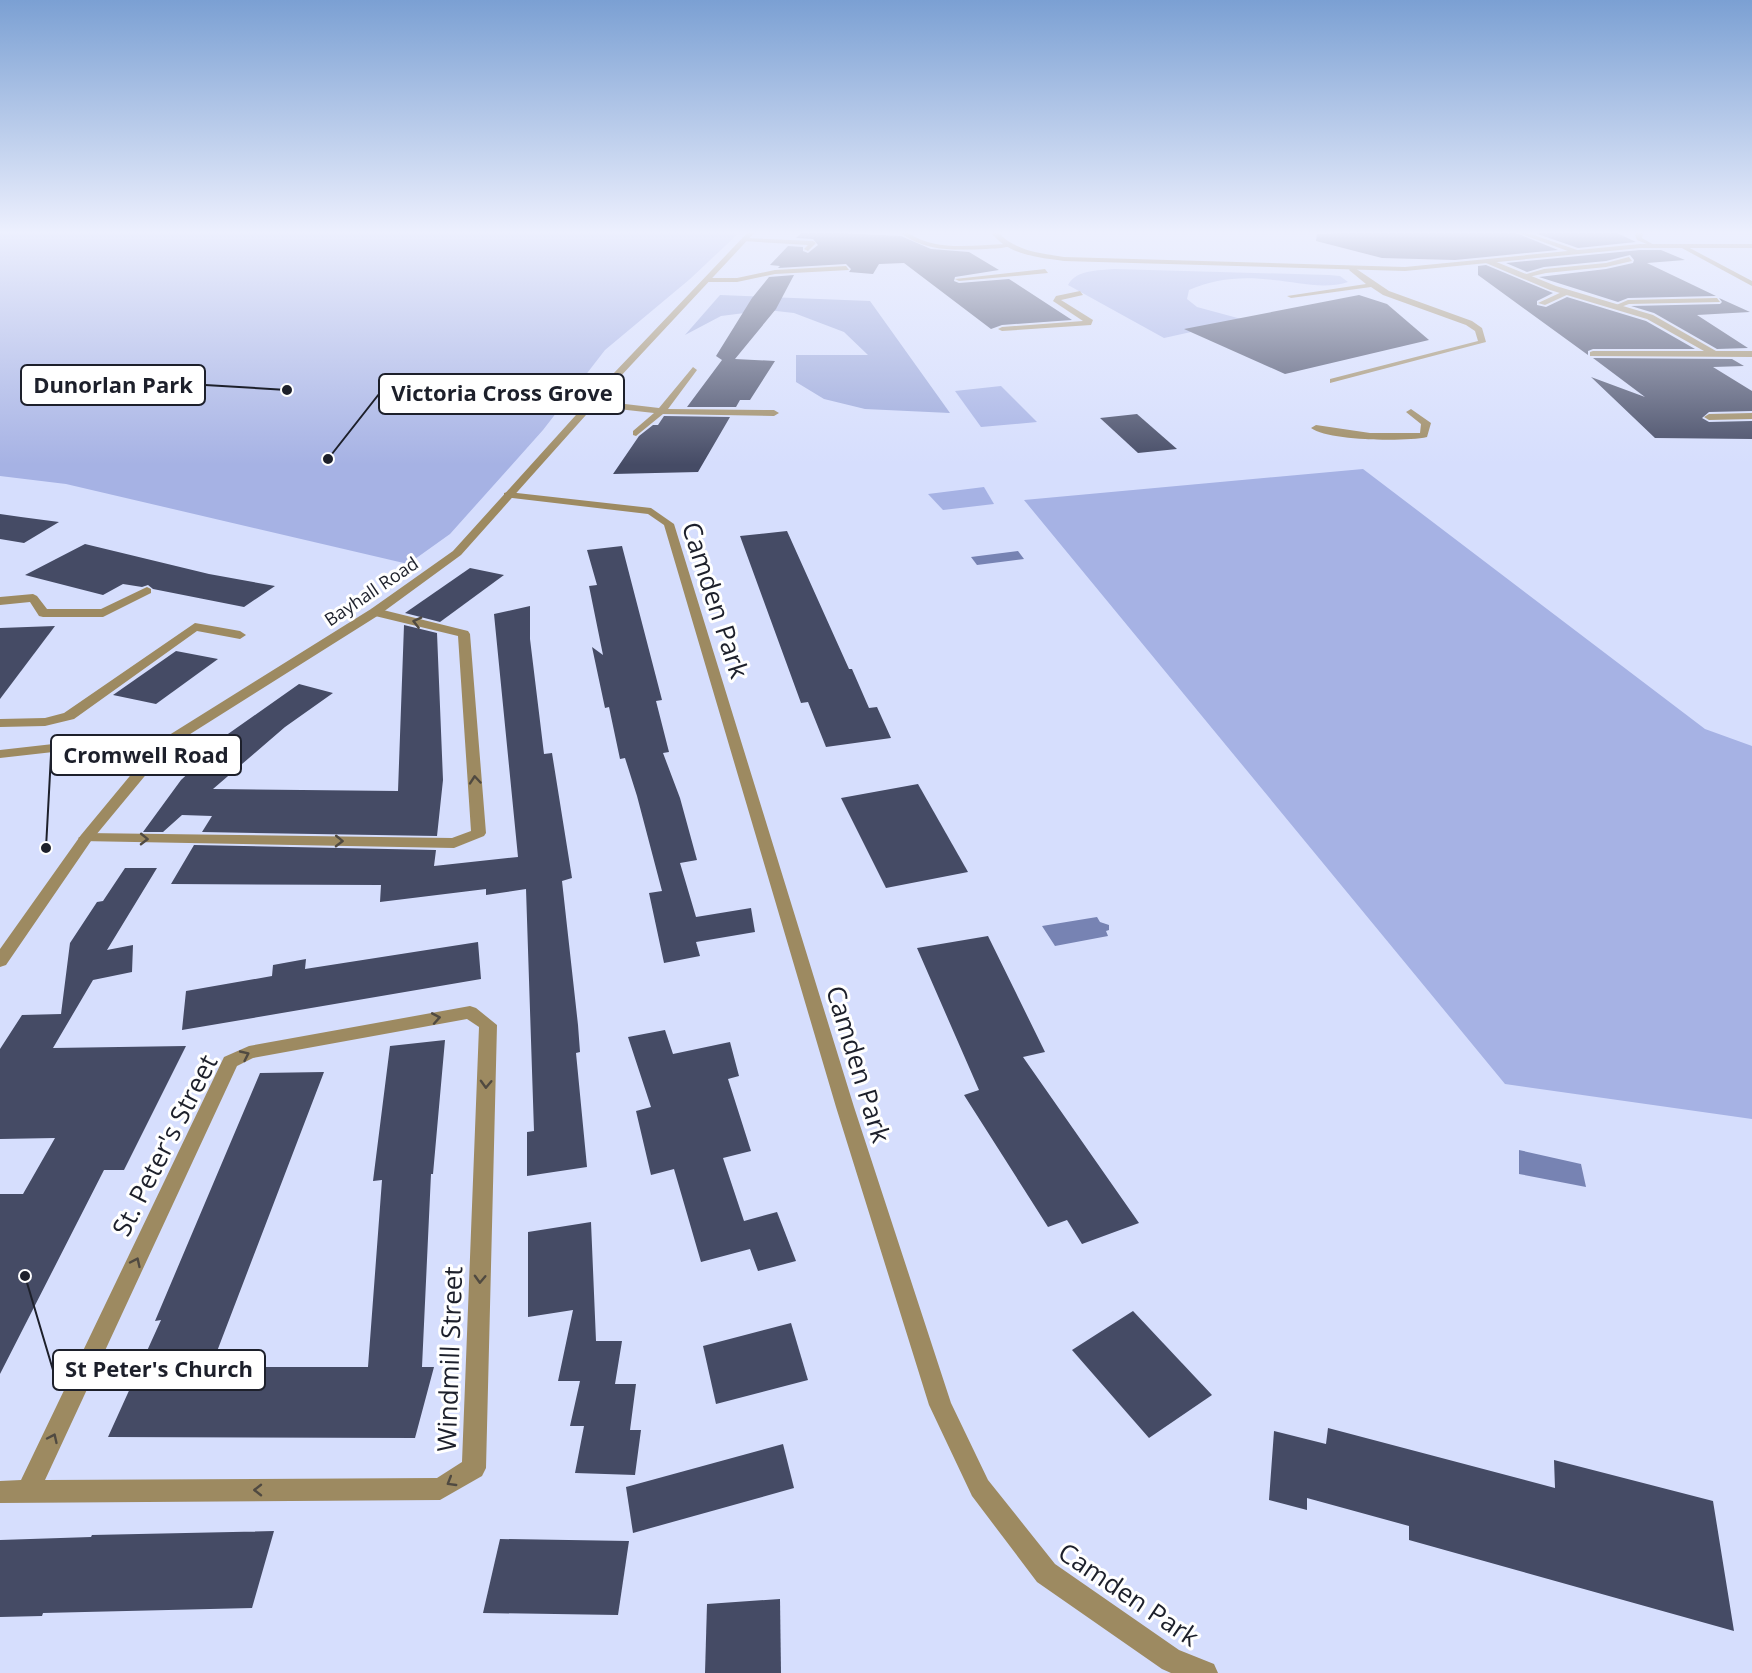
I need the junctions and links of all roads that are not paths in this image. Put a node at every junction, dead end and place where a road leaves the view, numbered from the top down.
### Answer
1 (678, 309) edge
2 (1069, 309) edge
3 (1433, 309) edge
4 (1626, 309) edge
5 (1002, 329) dead end
6 (1593, 354) dead end
7 (1752, 354) edge
8 (1716, 355) junction
9 (693, 370) dead end
10 (1333, 381) dead end
11 (591, 403) junction
12 (1724, 406) dead end
13 (662, 410) junction
14 (1412, 411) dead end
15 (774, 413) dead end
16 (1738, 416) junction
17 (1752, 416) edge
18 (1709, 417) dead end
19 (1316, 428) dead end
20 (636, 433) dead end
21 (508, 495) junction
22 (147, 591) dead end
23 (0, 601) edge
24 (375, 612) junction
25 (240, 635) dead end
26 (0, 723) edge
27 (163, 745) junction
28 (0, 754) edge
29 (86, 838) junction
30 (0, 961) edge
31 (488, 1025) joint
32 (28, 1491) junction
33 (0, 1492) edge
34 (1205, 1673) edge

1 - 11 street, Bayhall Road
2 - 5 street
3 - 10 street
4 - 8 street
6 - 8 street
7 - 8 street
9 - 13 street
11 - 13 street
11 - 21 street, Bayhall Road
12 - 16 street
13 - 15 street
13 - 20 street
14 - 19 street
16 - 17 street
16 - 18 street
21 - 24 street, Bayhall Road
21 - 34 street, Camden Park
22 - 23 street
24 - 27 street, Bayhall Road
29 -> 24 street
25 - 26 street
27 - 28 street
27 - 29 street, Bayhall Road
29 - 30 street, Bayhall Road
32 -> 31 street, St. Peter's Street
31 -> 32 street, Windmill Street
32 - 33 street, Windmill Street

